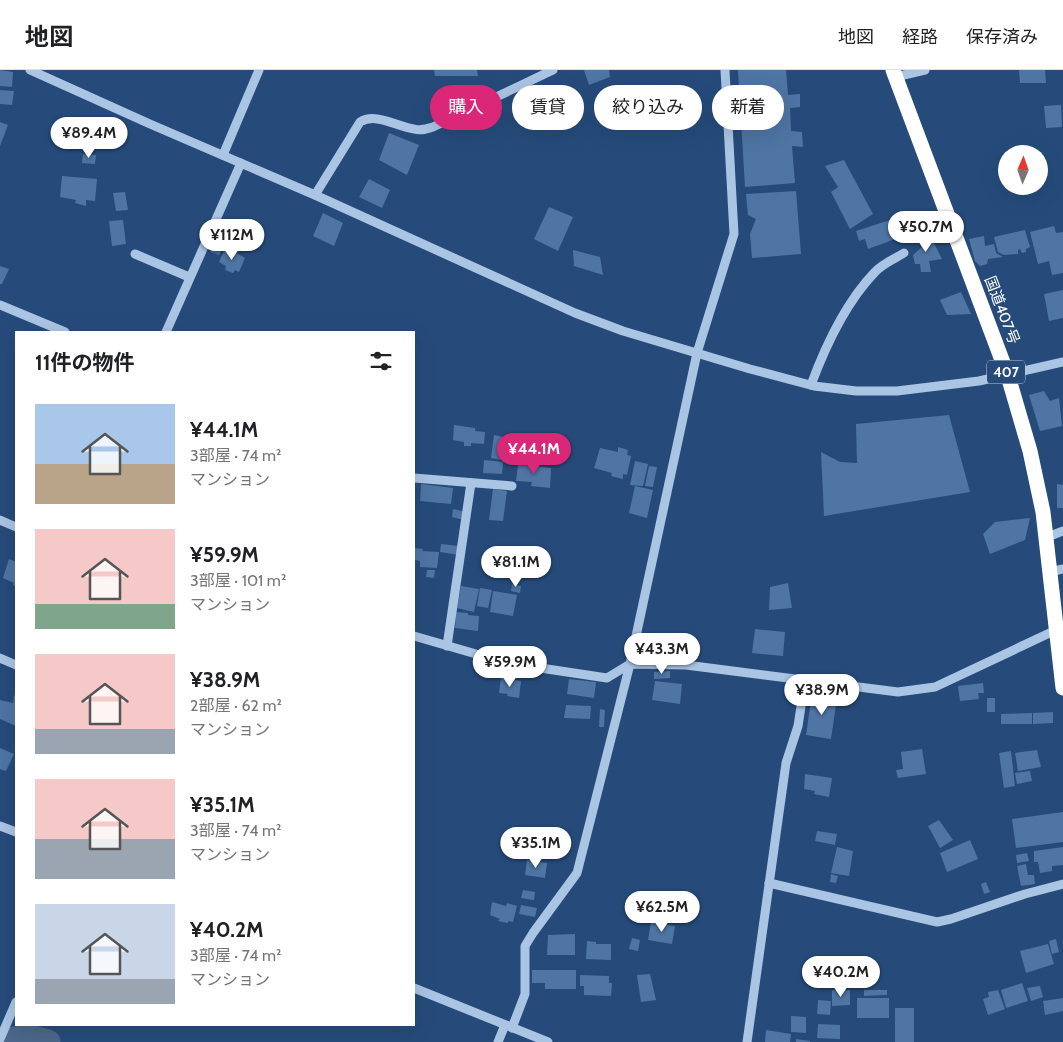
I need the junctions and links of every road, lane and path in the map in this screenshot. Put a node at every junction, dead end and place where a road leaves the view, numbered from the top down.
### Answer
1 (30, 70) edge
2 (259, 70) edge
3 (553, 70) edge
4 (726, 70) edge
5 (925, 70) edge
6 (894, 73) edge
7 (224, 156) junction
8 (241, 163) junction
9 (315, 195) junction
10 (904, 253) dead end
11 (135, 254) dead end
12 (189, 278) junction
13 (0, 305) edge
14 (62, 331) edge
15 (166, 331) edge
16 (696, 353) junction
17 (1063, 362) edge
18 (1008, 376) junction
19 (812, 385) junction
20 (415, 481) edge
21 (472, 483) junction
22 (512, 486) dead end
23 (0, 520) edge
24 (15, 527) edge
25 (1063, 531) edge
26 (1046, 538) junction
27 (1057, 571) edge
28 (1056, 630) junction
29 (415, 636) edge
30 (447, 646) junction
31 (0, 658) edge
32 (630, 664) junction
33 (15, 665) edge
34 (805, 680) junction
35 (1063, 688) edge
36 (0, 826) edge
37 (15, 832) edge
38 (769, 883) junction
39 (1063, 884) edge
40 (415, 988) edge
41 (15, 1004) edge
42 (509, 1027) junction
43 (0, 1039) edge
44 (498, 1042) edge
45 (548, 1042) edge
46 (747, 1042) edge

1 - 7 street
2 - 7 street
3 - 9 street
4 - 16 street
5 - 6 street
6 - 18 highway, 国道407号 / 407
7 - 8 street
8 - 9 street
8 - 12 street
9 - 16 street
10 - 19 street
11 - 12 street
12 - 15 street
13 - 14 street
16 - 19 street
16 - 32 street
17 - 18 street
18 - 19 street
18 - 26 highway, 国道407号 / 407
20 - 21 street
21 - 22 street
21 - 30 street
23 - 24 street
25 - 26 street
26 - 27 highway, 国道407号 / 407
27 - 28 highway, 国道407号 / 407
28 - 34 street
28 - 35 highway, 国道407号 / 407
29 - 30 street
30 - 32 street
31 - 33 street
32 - 34 street
32 - 42 street
34 - 38 street
36 - 37 street
38 - 39 street
38 - 46 street
40 - 42 street
41 - 43 street
42 - 44 street
42 - 45 street

